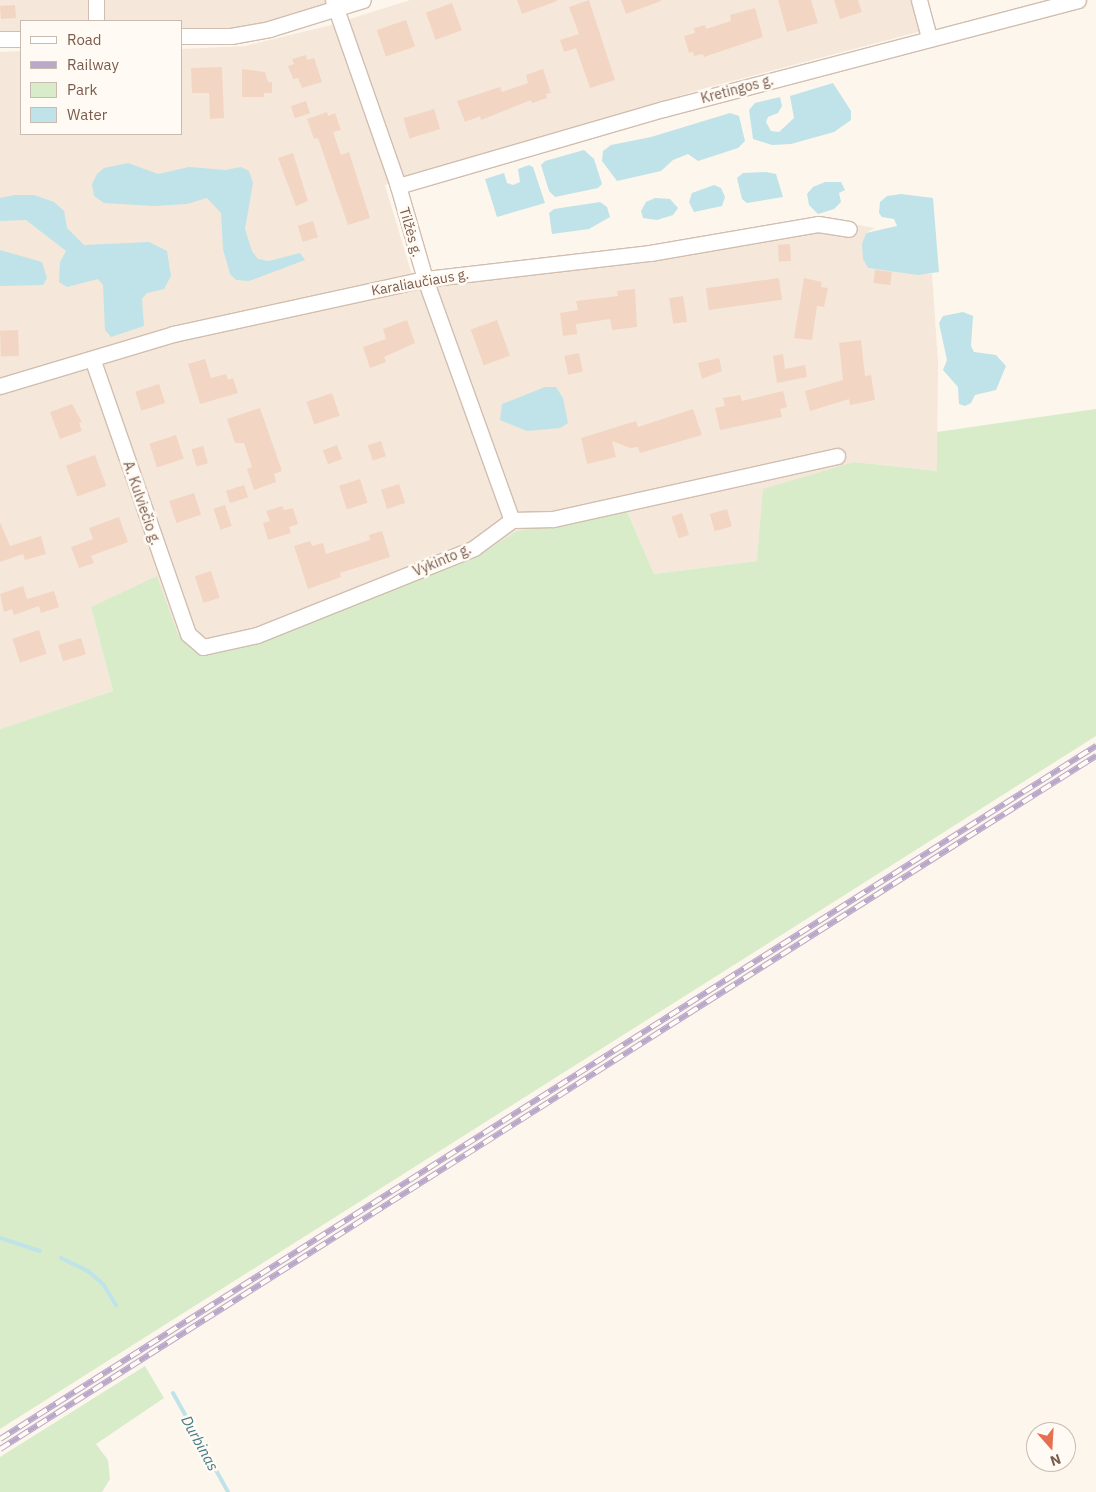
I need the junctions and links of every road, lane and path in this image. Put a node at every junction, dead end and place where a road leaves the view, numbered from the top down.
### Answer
1 (96, 0) edge
2 (362, 0) edge
3 (919, 0) edge
4 (1078, 0) edge
5 (334, 4) edge
6 (96, 20) edge
7 (182, 36) edge
8 (929, 37) junction
9 (0, 39) edge
10 (20, 39) edge
11 (398, 186) junction
12 (849, 228) dead end
13 (425, 279) junction
14 (93, 361) junction
15 (0, 386) edge
16 (837, 456) dead end
17 (512, 520) junction
18 (196, 644) joint

1 - 6 street
2 - 5 street
3 - 8 street
4 - 8 street, Kretingos g.
5 - 7 street
5 - 11 street, Tilžės g.
8 - 11 street, Kretingos g.
9 - 10 street
11 - 13 street, Tilžės g.
12 - 13 street, Karaliaučiaus g.
13 - 14 street, Karaliaučiaus g.
13 - 17 street, Tilžės g.
14 - 15 street, Karaliaučiaus g.
14 - 18 street, A. Kulviečio g.
16 - 17 street
17 - 18 street, Vykinto g.

